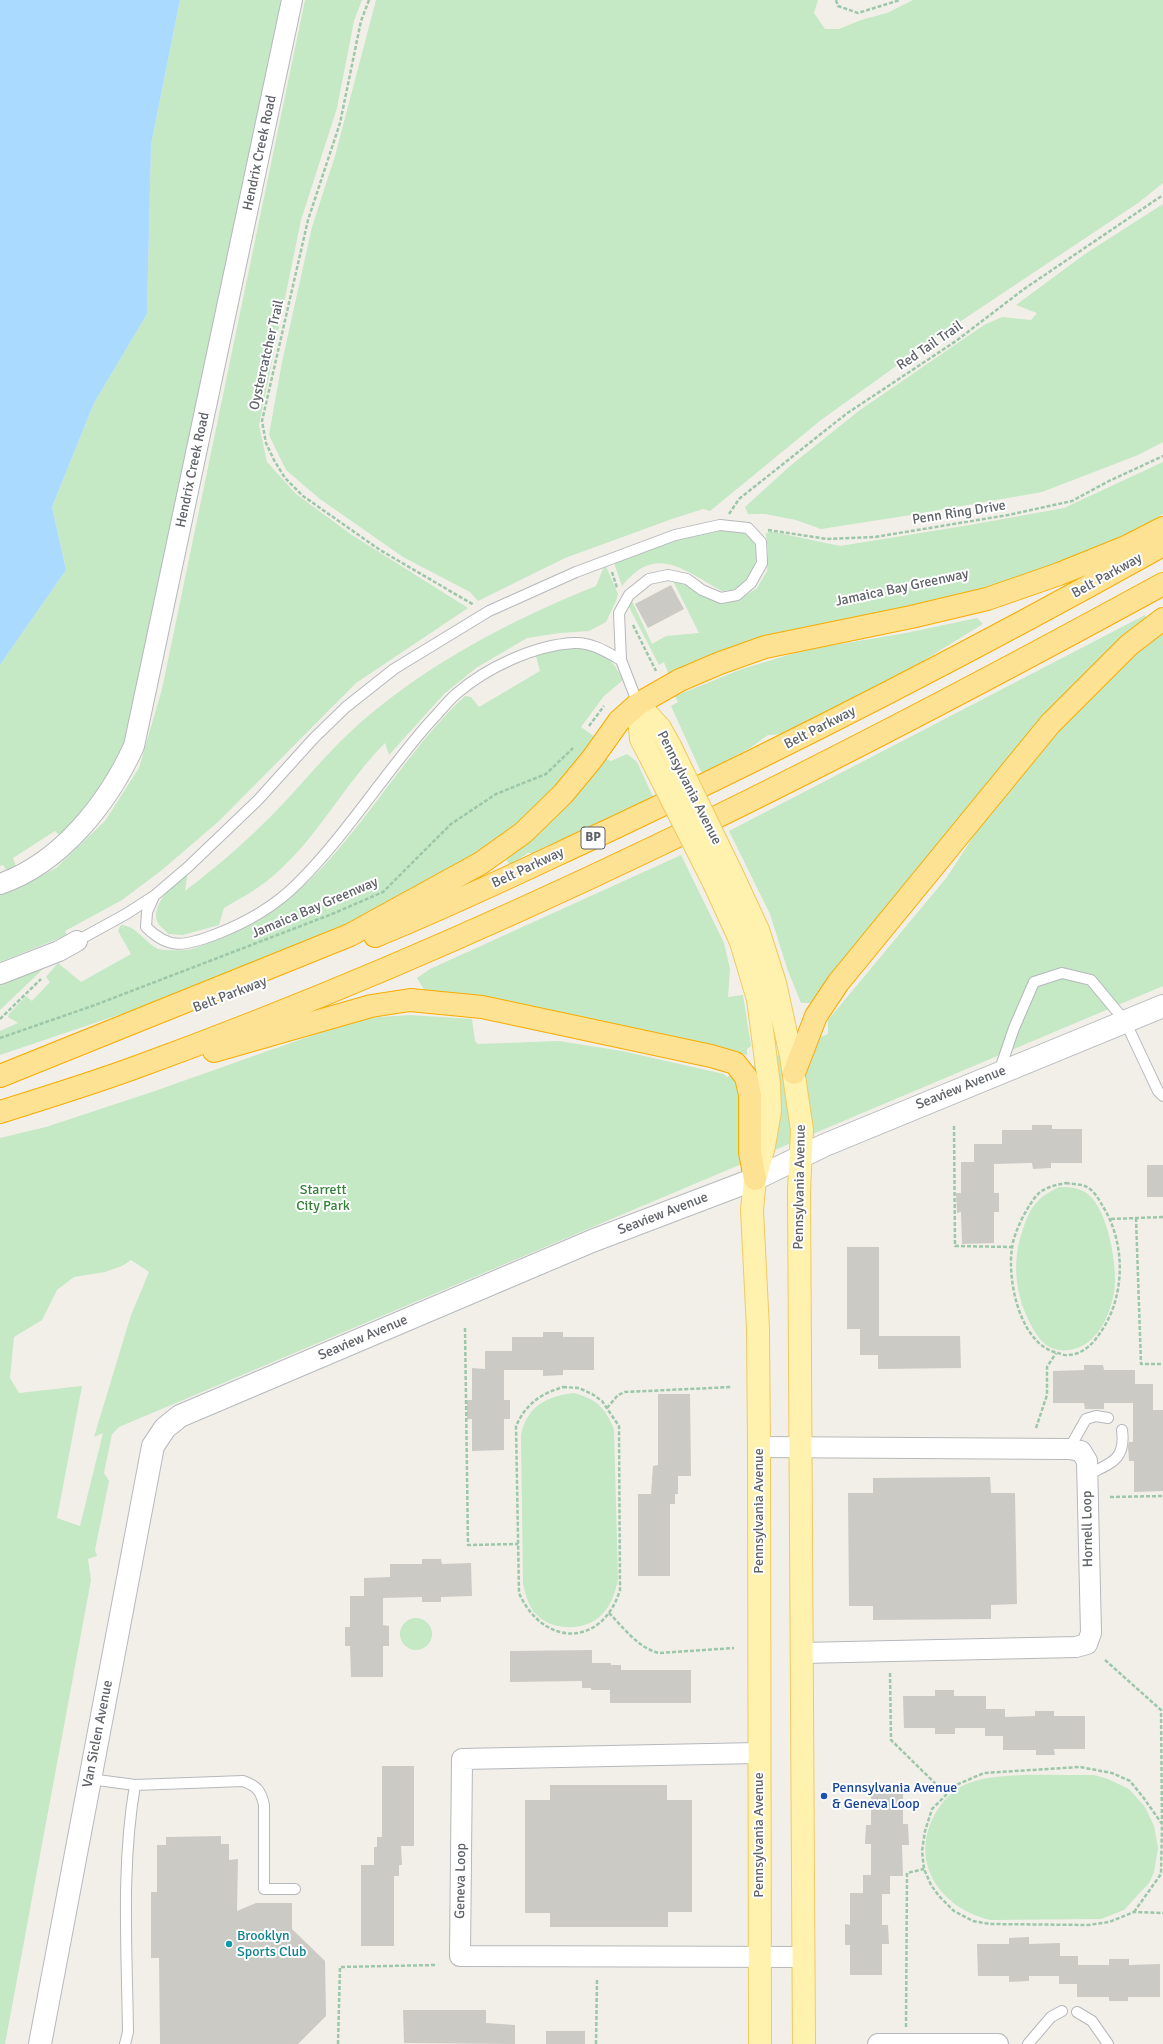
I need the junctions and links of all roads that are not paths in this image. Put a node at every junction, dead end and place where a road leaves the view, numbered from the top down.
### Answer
1 (292, 0) edge
2 (1163, 528) edge
3 (1163, 545) edge
4 (1163, 584) edge
5 (1163, 618) edge
6 (621, 660) junction
7 (638, 704) junction
8 (724, 880) junction
9 (0, 884) edge
10 (154, 896) junction
11 (77, 941) joint
12 (0, 974) edge
13 (1163, 1006) edge
14 (1124, 1021) junction
15 (999, 1072) junction
16 (794, 1073) junction
17 (0, 1077) edge
18 (1163, 1096) edge
19 (0, 1113) edge
20 (802, 1155) junction
21 (755, 1179) junction
22 (1108, 1418) dead end
23 (165, 1428) joint
24 (1122, 1430) dead end
25 (759, 1447) junction
26 (800, 1447) junction
27 (1069, 1449) junction
28 (1087, 1475) junction
29 (802, 1653) junction
30 (758, 1752) junction
31 (90, 1779) junction
32 (135, 1785) junction
33 (295, 1889) dead end
34 (760, 1957) junction
35 (804, 1957) junction
36 (1062, 2011) dead end
37 (1077, 2012) dead end
38 (905, 2043) edge
39 (40, 2044) edge
40 (125, 2044) edge
41 (760, 2044) edge
42 (804, 2044) edge
43 (878, 2044) edge
44 (998, 2044) edge
45 (1028, 2044) edge
46 (1108, 2044) edge

1 - 9 street, Hendrix Creek Road
2 - 7 highway
3 - 17 highway, Belt Parkway / BP
4 - 19 highway, BP
5 - 16 highway
6 - 7 lane
6 - 10 lane
6 - 10 lane
7 - 8 main road, Pennsylvania Avenue, bridge
7 - 17 highway
8 - 16 main road, Pennsylvania Avenue
8 - 21 main road, Pennsylvania Avenue
10 - 11 lane
11 - 12 street
13 - 14 street, Seaview Avenue
14 - 15 street, Seaview Avenue
14 - 15 lane
14 - 18 lane
15 - 20 street, Seaview Avenue
16 - 20 main road, Pennsylvania Avenue
19 - 21 highway
20 - 21 street, Seaview Avenue
20 - 26 main road, Pennsylvania Avenue
21 - 23 street, Seaview Avenue
21 - 25 main road, Pennsylvania Avenue
22 - 27 lane
23 - 31 street, Van Siclen Avenue
24 - 28 lane
25 - 26 street, Hornell Loop
25 - 30 main road, Pennsylvania Avenue
26 - 27 street, Hornell Loop
26 - 29 main road, Pennsylvania Avenue
27 - 28 street, Hornell Loop
28 - 29 street, Hornell Loop
29 - 35 main road, Pennsylvania Avenue
30 - 34 main road, Pennsylvania Avenue
30 - 34 street, Geneva Loop
31 - 32 lane
31 - 39 street, Van Siclen Avenue
32 - 33 lane
32 - 40 lane
34 - 35 street, Geneva Loop
34 - 41 main road, Pennsylvania Avenue
35 - 42 main road, Pennsylvania Avenue
36 - 45 lane
37 - 46 lane
38 - 43 street
38 - 44 street

